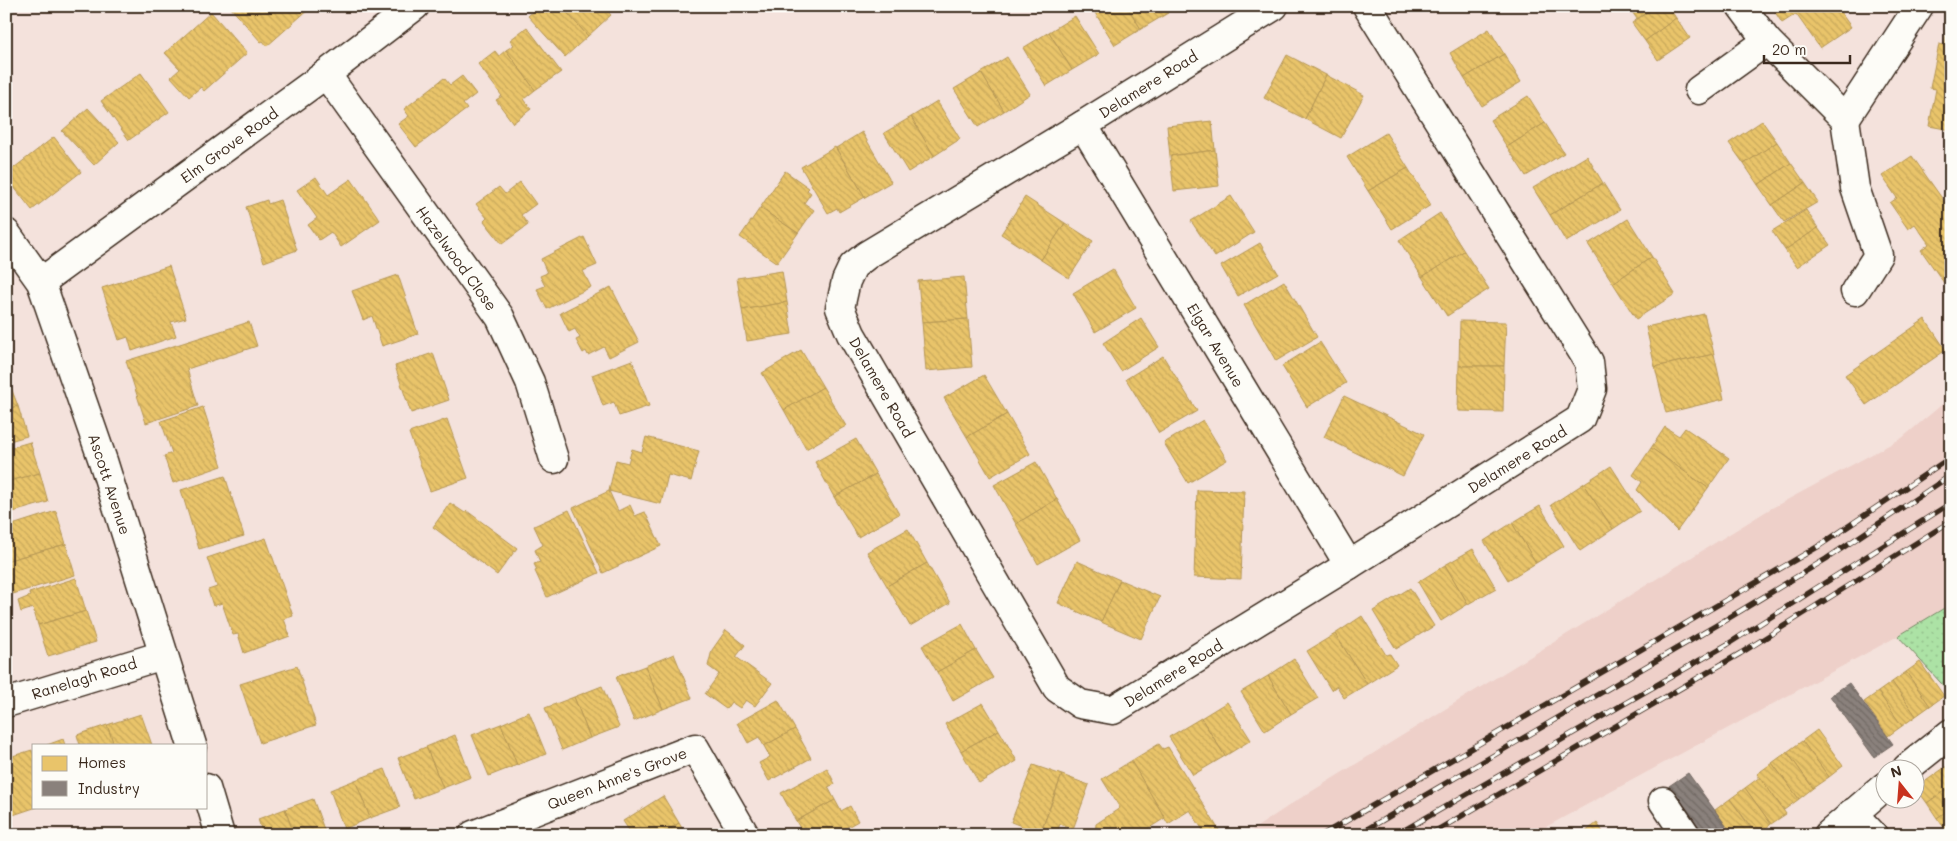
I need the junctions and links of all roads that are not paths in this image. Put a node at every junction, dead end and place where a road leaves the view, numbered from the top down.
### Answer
1 (415, 6) edge
2 (1274, 6) edge
3 (1367, 6) edge
4 (1741, 6) edge
5 (1919, 6) edge
6 (1767, 41) junction
7 (326, 74) junction
8 (1699, 90) dead end
9 (1845, 119) junction
10 (1083, 125) junction
11 (6, 233) edge
12 (41, 282) junction
13 (1855, 291) dead end
14 (554, 459) dead end
15 (1350, 565) junction
16 (163, 655) junction
17 (6, 703) edge
18 (1951, 733) edge
19 (192, 744) edge
20 (1920, 758) edge
21 (1874, 794) edge
22 (208, 795) edge
23 (1663, 801) dead end
24 (1852, 813) junction
25 (220, 835) edge
26 (473, 835) edge
27 (746, 835) edge
28 (1686, 835) edge
29 (1828, 835) edge
30 (1873, 835) edge

1 - 7 street, Elm Grove Road
2 - 10 street, Delamere Road
3 - 15 street, Delamere Road
4 - 6 street
5 - 9 street
6 - 8 street
6 - 9 street
7 - 12 street, Elm Grove Road
7 - 14 street, Hazelwood Close
9 - 13 street
10 - 15 street, Elgar Avenue
10 - 15 street, Delamere Road
11 - 12 street, Ascott Avenue
12 - 16 street, Ascott Avenue
16 - 17 street, Ranelagh Road
16 - 19 street, Ascott Avenue
18 - 20 street
21 - 24 street
22 - 25 street
23 - 28 street
24 - 29 street
24 - 30 street
26 - 27 street, Queen Anne's Grove

